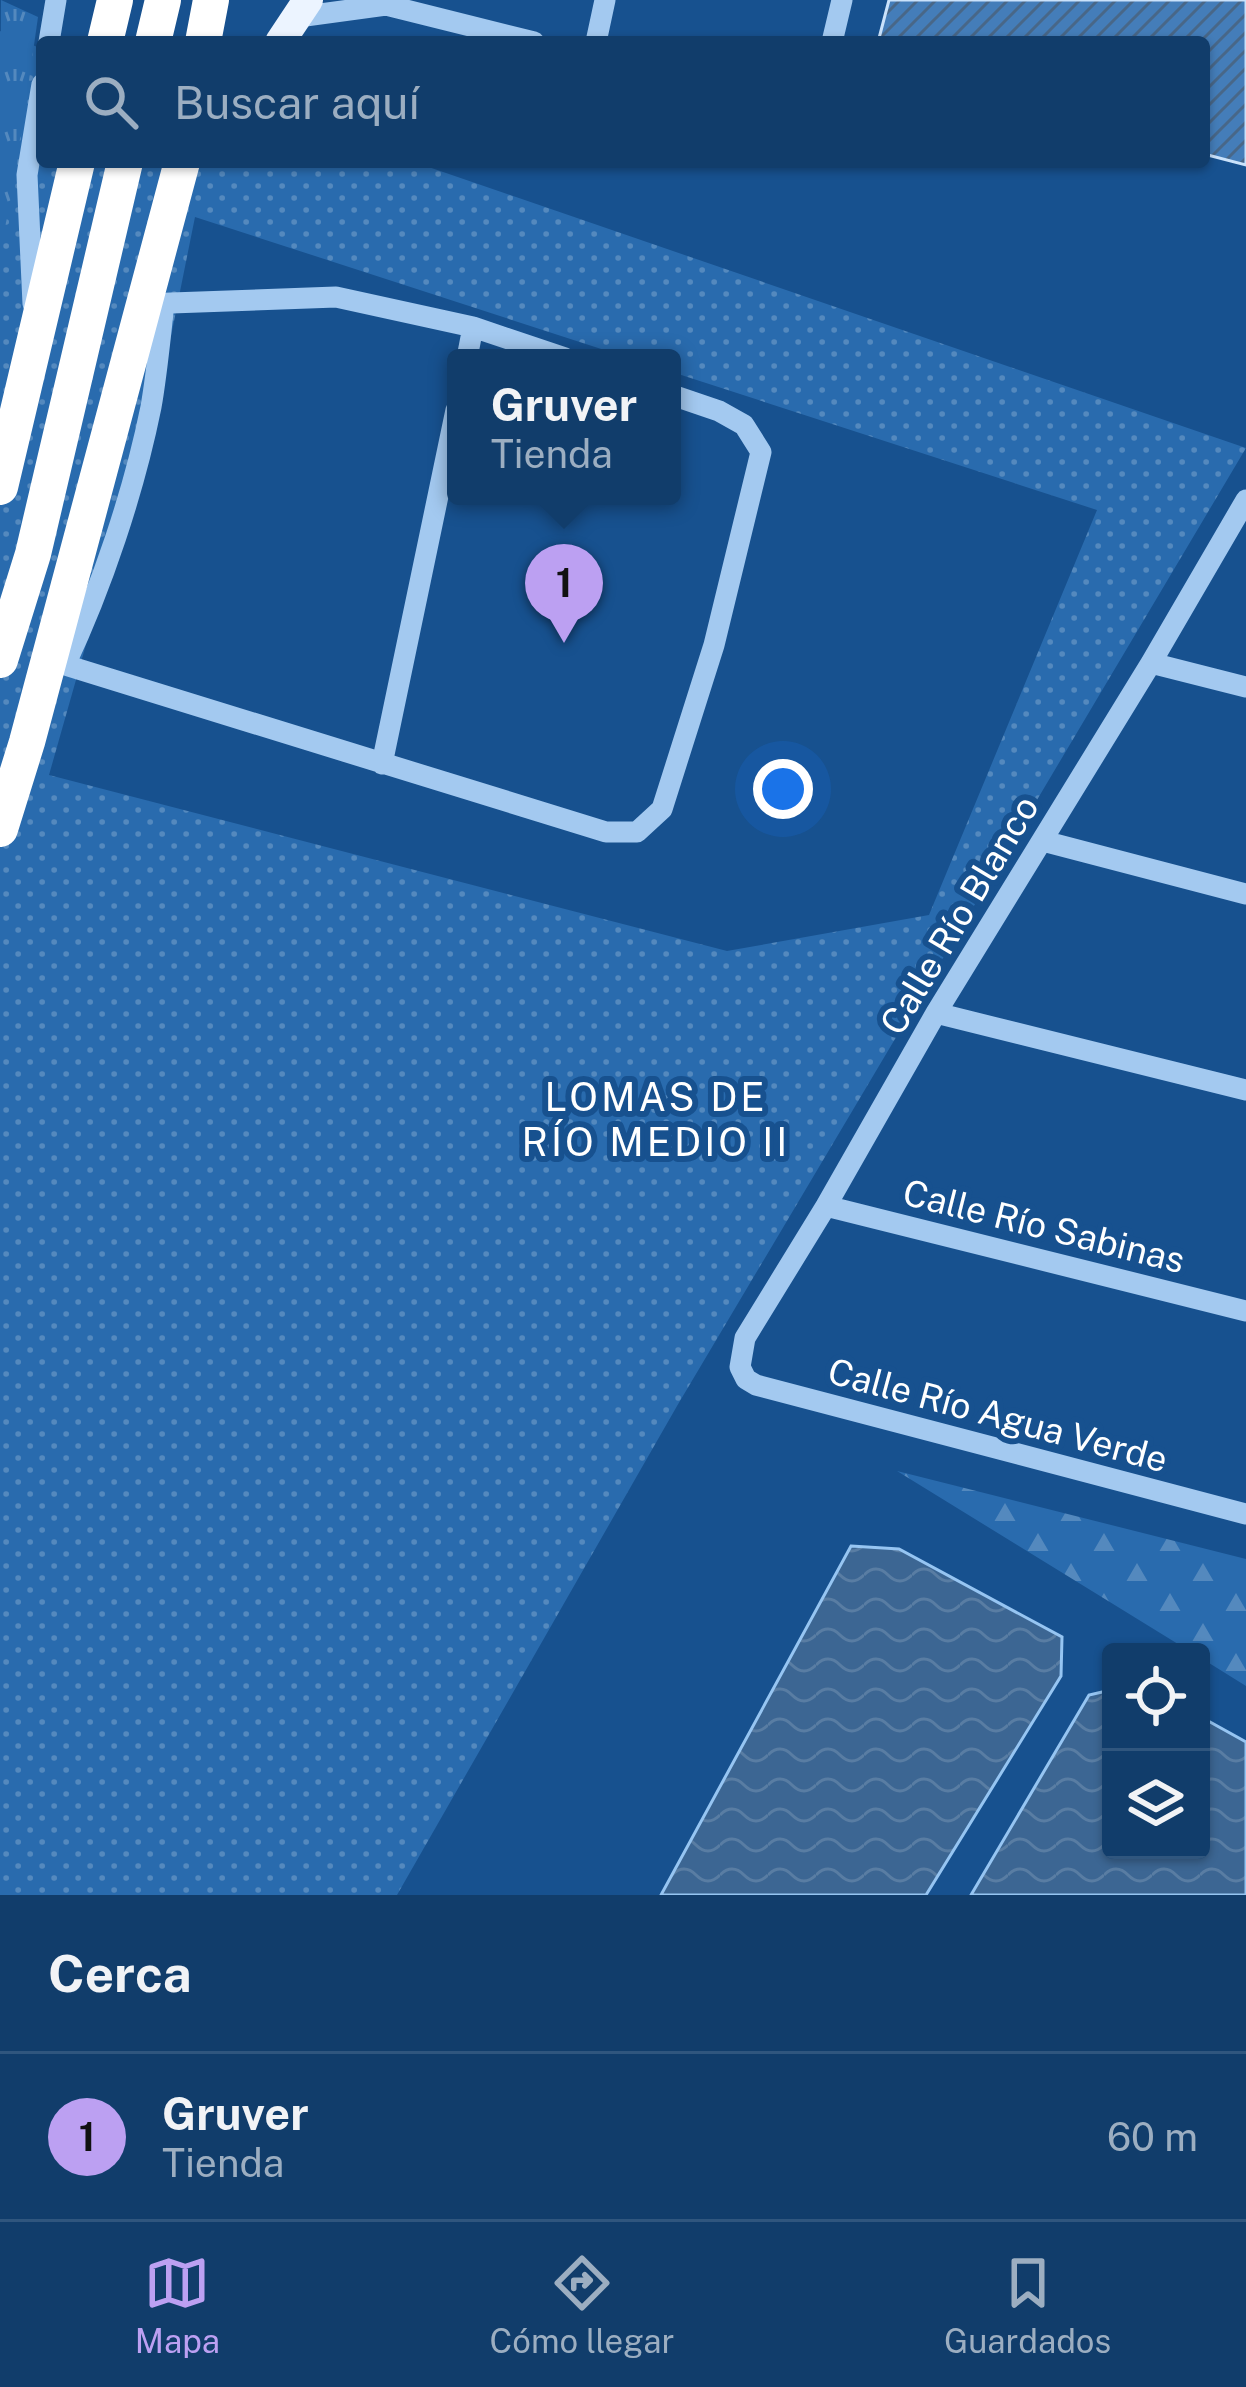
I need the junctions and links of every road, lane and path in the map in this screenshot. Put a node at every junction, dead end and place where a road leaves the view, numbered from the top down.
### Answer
1 (56, 0) edge
2 (116, 0) edge
3 (163, 0) edge
4 (211, 0) edge
5 (605, 0) edge
6 (842, 0) edge
7 (387, 2) edge
8 (296, 20) edge
9 (50, 36) edge
10 (107, 36) edge
11 (154, 36) edge
12 (204, 36) edge
13 (512, 36) edge
14 (597, 36) edge
15 (833, 36) edge
16 (36, 120) edge
17 (76, 168) edge
18 (124, 168) edge
19 (184, 168) edge
20 (154, 304) junction
21 (473, 327) junction
22 (35, 338) junction
23 (469, 349) edge
24 (538, 349) edge
25 (681, 397) edge
26 (447, 453) edge
27 (0, 487) edge
28 (1246, 500) edge
29 (0, 661) edge
30 (57, 663) junction
31 (1151, 664) junction
32 (1246, 687) edge
33 (382, 764) junction
34 (0, 829) edge
35 (1042, 841) junction
36 (1246, 894) edge
37 (936, 1013) junction
38 (1246, 1090) edge
39 (826, 1206) junction
40 (1246, 1311) edge
41 (740, 1367) joint
42 (1246, 1514) edge

1 - 9 street
2 - 10 highway
3 - 11 highway
4 - 12 highway
5 - 14 street
6 - 15 street
7 - 8 street
7 - 13 street
16 - 22 street
17 - 22 highway
18 - 29 highway
19 - 20 highway
20 - 21 street
20 - 30 highway
21 - 23 street
21 - 24 street
22 - 27 highway
25 - 33 street
26 - 33 street
28 - 31 street, Calle Río Blanco
30 - 33 street
30 - 34 highway
31 - 32 street
31 - 35 street, Calle Río Blanco
35 - 36 street
35 - 37 street, Calle Río Blanco
37 - 38 street
37 - 39 street, Calle Río Blanco
39 - 40 street, Calle Río Sabinas
39 - 41 street, Calle Río Blanco
41 - 42 street, Calle Río Agua Verde

